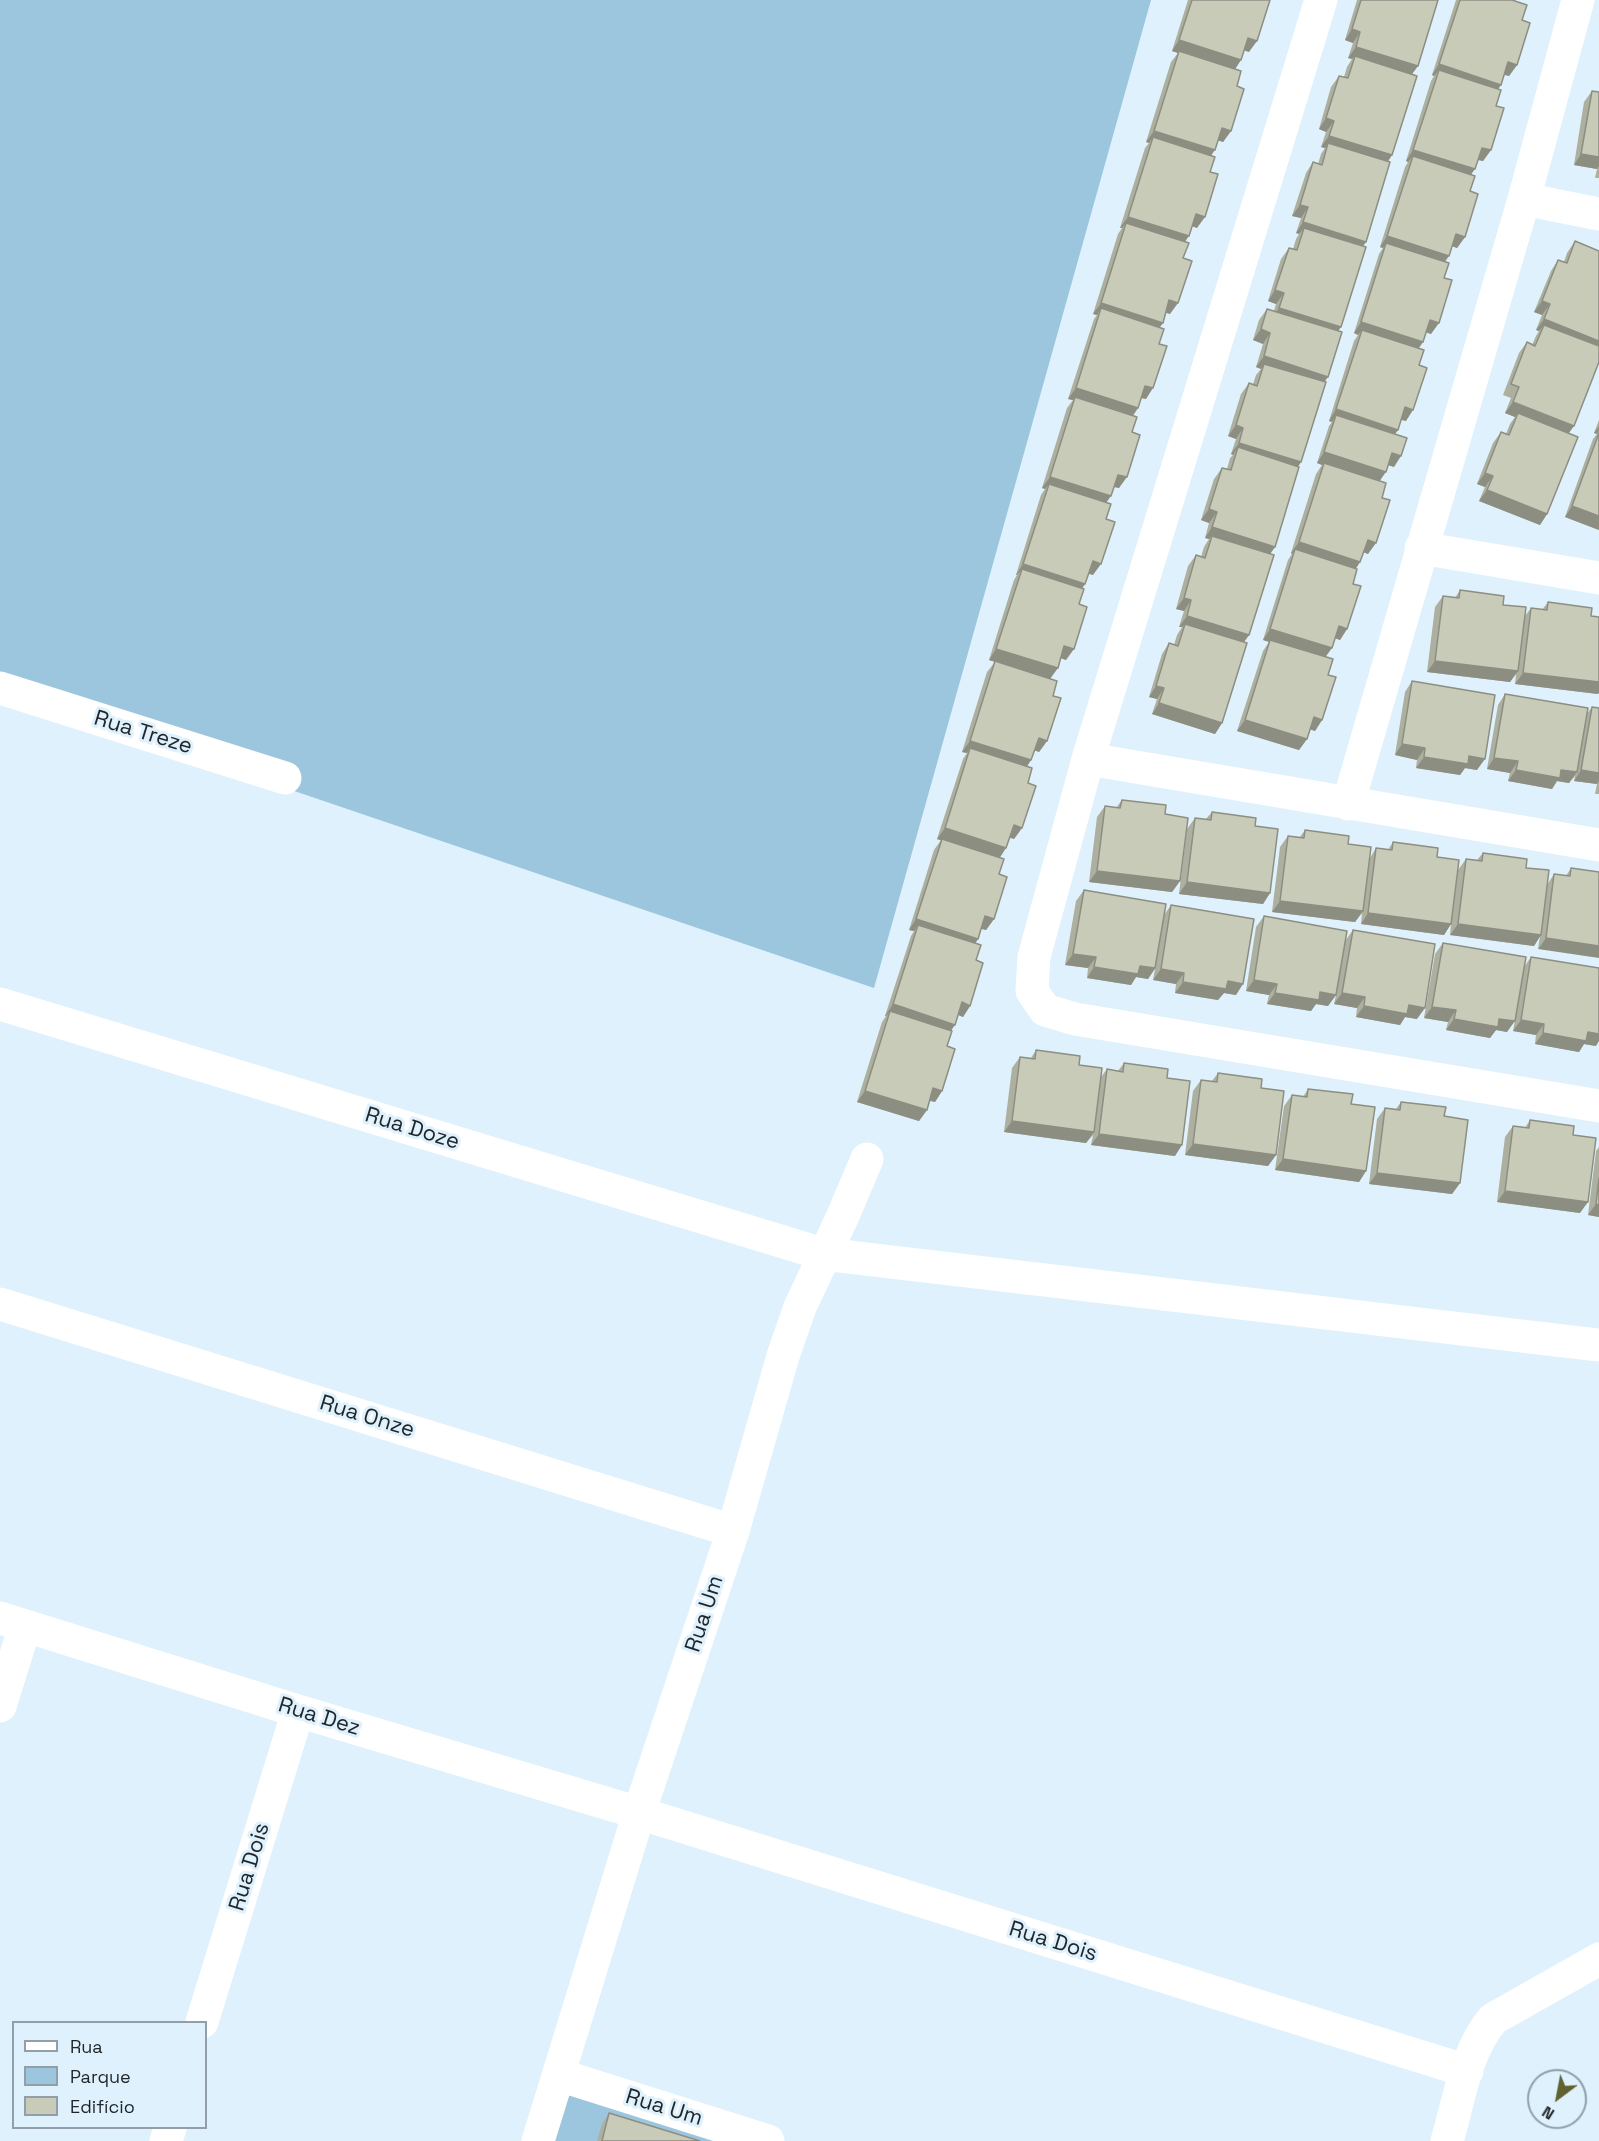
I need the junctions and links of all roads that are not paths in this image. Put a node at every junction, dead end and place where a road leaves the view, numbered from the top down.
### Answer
1 (1321, 0) edge
2 (1578, 0) edge
3 (1524, 199) junction
4 (1599, 214) edge
5 (1422, 548) junction
6 (1599, 578) edge
7 (0, 688) edge
8 (1088, 759) junction
9 (285, 778) dead end
10 (1348, 804) junction
11 (1599, 845) edge
12 (0, 1004) edge
13 (1599, 1106) edge
14 (867, 1159) dead end
15 (823, 1254) junction
16 (0, 1304) edge
17 (1599, 1345) edge
18 (733, 1531) junction
19 (13, 1622) edge
20 (0, 1706) edge
21 (298, 1711) junction
22 (639, 1813) junction
23 (1599, 1959) edge
24 (202, 2021) edge
25 (1467, 2071) junction
26 (559, 2076) junction
27 (538, 2141) edge
28 (768, 2141) edge
29 (1447, 2141) edge

1 - 8 street
2 - 3 street
3 - 4 street
3 - 5 street
5 - 6 street
5 - 10 street
7 - 9 street, Rua Treze
8 - 10 street
8 - 13 street
10 - 11 street
12 - 15 street, Rua Doze
14 - 15 street, Rua Um
15 - 17 street, Rua Doze
15 - 18 street, Rua Um
16 - 18 street, Rua Onze
18 - 22 street, Rua Um
19 - 20 street
19 - 21 street, Rua Dez
21 - 22 street, Rua Dez
21 - 24 street, Rua Dois
22 - 25 street, Rua Dois
22 - 26 street, Rua Um
23 - 25 street
25 - 29 street
26 - 27 street, Rua Um
26 - 28 street, Rua Um

